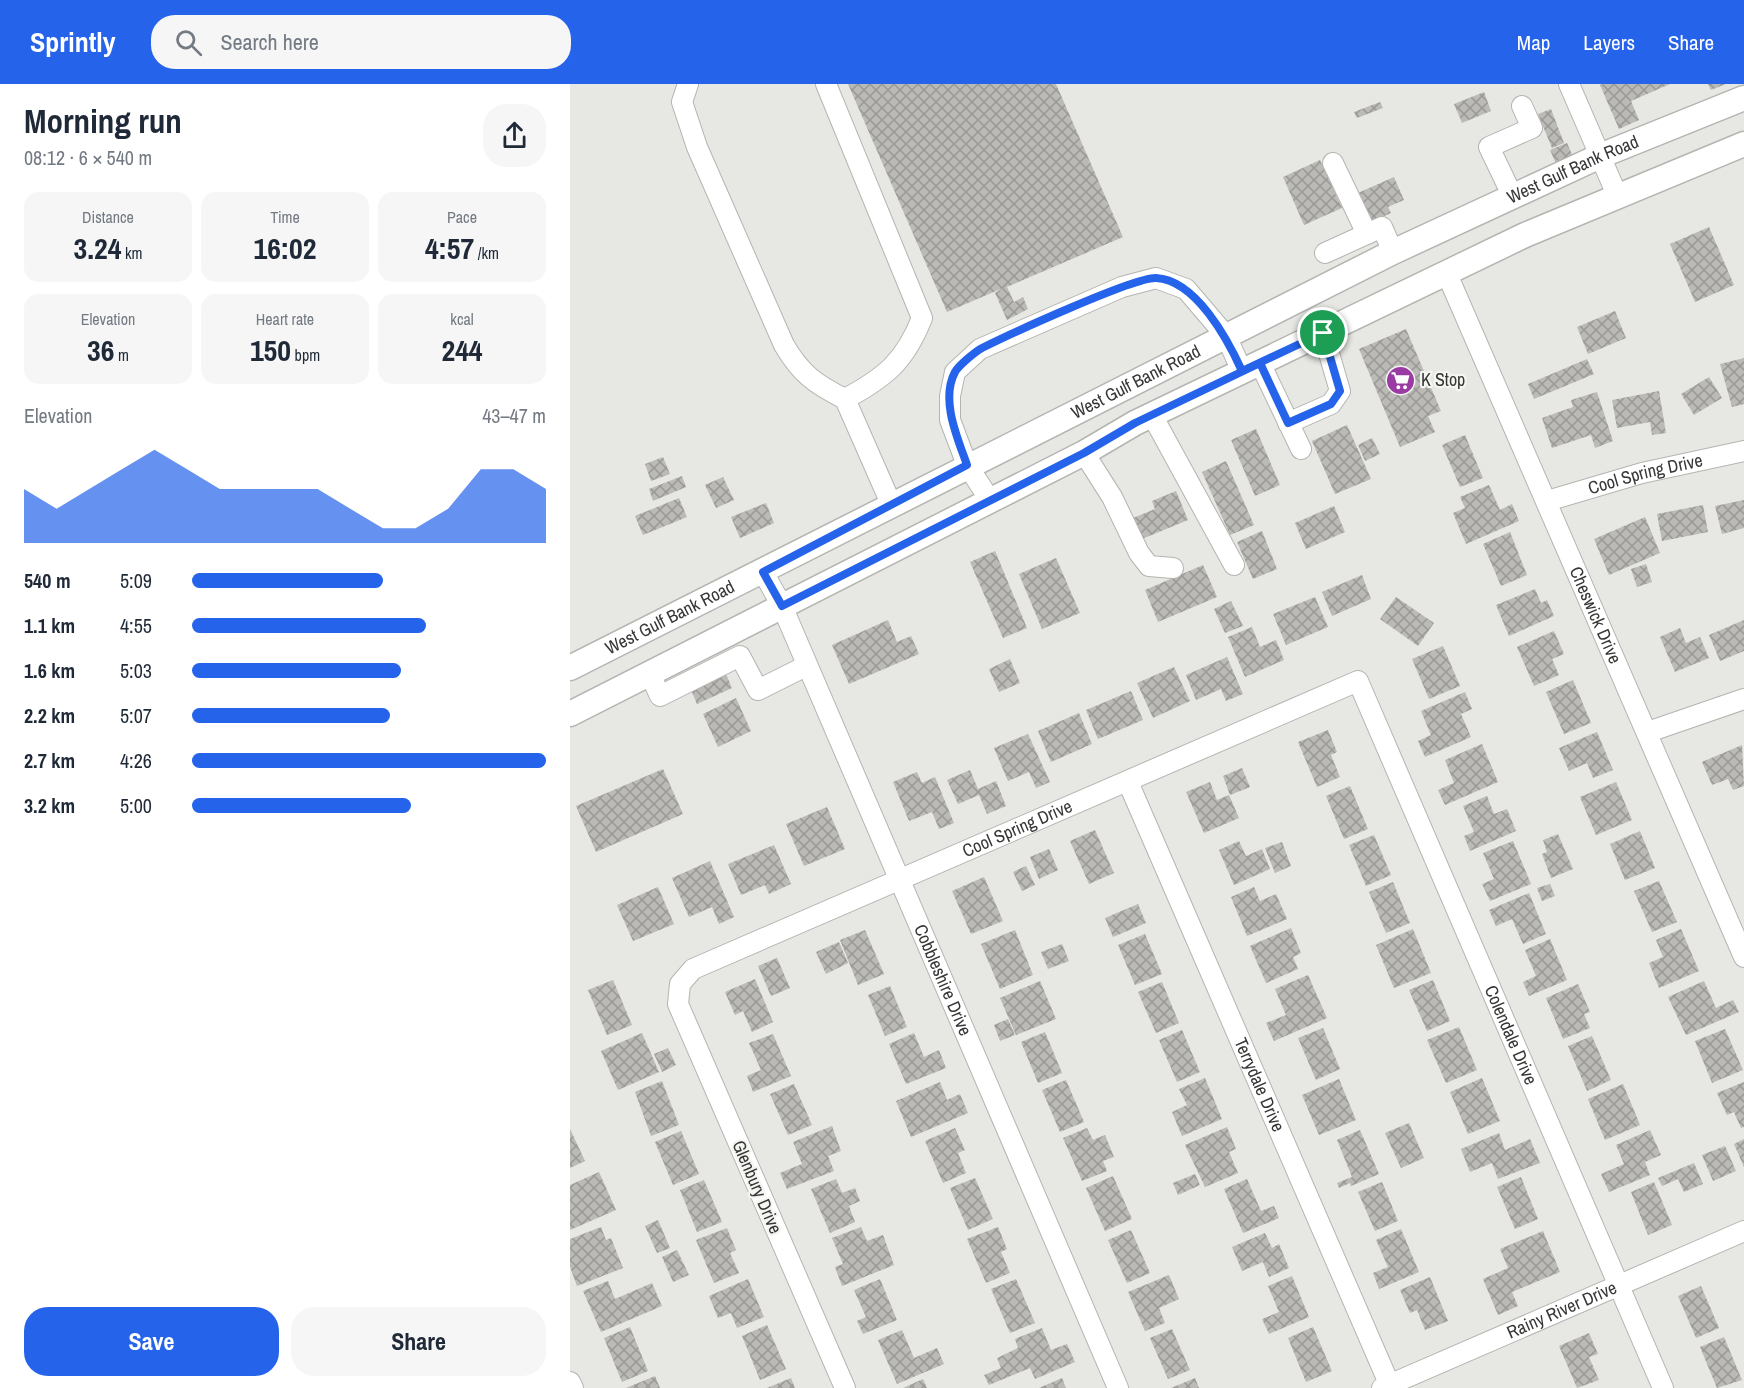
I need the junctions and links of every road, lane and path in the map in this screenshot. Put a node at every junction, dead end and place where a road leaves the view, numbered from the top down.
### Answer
1 (688, 84) edge
2 (826, 84) edge
3 (1569, 84) edge
4 (1744, 98) edge
5 (1522, 106) dead end
6 (1744, 144) edge
7 (1600, 156) junction
8 (1333, 163) dead end
9 (1512, 195) junction
10 (1617, 195) junction
11 (1367, 234) junction
12 (1393, 252) junction
13 (1325, 253) dead end
14 (1448, 274) junction
15 (1323, 333) junction
16 (1226, 336) junction
17 (1251, 367) junction
18 (845, 399) junction
19 (1152, 415) junction
20 (1288, 423) junction
21 (1300, 449) dead end
22 (1744, 451) edge
23 (1084, 453) junction
24 (967, 465) junction
25 (990, 500) junction
26 (1547, 501) junction
27 (892, 506) junction
28 (1234, 565) dead end
29 (1173, 568) dead end
30 (763, 572) junction
31 (782, 606) junction
32 (806, 666) junction
33 (570, 668) edge
34 (650, 674) junction
35 (1358, 681) joint
36 (1744, 699) edge
37 (570, 714) edge
38 (1648, 732) junction
39 (1128, 782) junction
40 (899, 880) junction
41 (1744, 957) edge
42 (680, 984) joint
43 (1744, 1231) edge
44 (1619, 1285) junction
45 (570, 1382) edge
46 (1388, 1387) edge
47 (573, 1388) edge
48 (845, 1388) edge
49 (1118, 1388) edge
50 (1663, 1388) edge

1 - 18 street
2 - 18 street
3 - 7 street
4 - 7 main road, West Gulf Bank Road
5 - 9 street
6 - 10 main road, West Gulf Bank Road
7 - 9 main road, West Gulf Bank Road
7 - 10 street
8 - 11 street
9 - 12 main road, West Gulf Bank Road
10 - 14 main road, West Gulf Bank Road
11 - 12 street
11 - 13 street
12 - 16 main road, West Gulf Bank Road
14 - 15 main road, West Gulf Bank Road
14 - 26 street, Cheswick Drive
15 - 17 main road, West Gulf Bank Road
15 - 20 street
16 - 17 street
16 - 24 main road, West Gulf Bank Road
16 - 24 street
17 - 19 main road, West Gulf Bank Road
17 - 20 street
18 - 27 street
19 - 23 main road, West Gulf Bank Road
19 - 28 street
20 - 21 street
22 - 26 street, Cool Spring Drive
23 - 25 main road, West Gulf Bank Road
23 - 29 street
24 - 25 street
24 - 27 main road, West Gulf Bank Road
25 - 31 main road, West Gulf Bank Road
26 - 38 street, Cheswick Drive
27 - 30 main road, West Gulf Bank Road
30 - 31 street, Cobbleshire Drive
30 - 33 main road, West Gulf Bank Road
31 - 32 street, Cobbleshire Drive
31 - 34 main road, West Gulf Bank Road
32 - 34 street
32 - 40 street, Cobbleshire Drive
34 - 37 main road, West Gulf Bank Road
35 - 39 street, Cool Spring Drive
35 - 44 street, Colendale Drive
36 - 38 street
38 - 41 street, Cheswick Drive
39 - 40 street, Cool Spring Drive
39 - 46 street, Terrydale Drive
40 - 42 street, Cool Spring Drive
40 - 49 street, Cobbleshire Drive
42 - 48 street, Glenbury Drive
43 - 44 street, Rainy River Drive
44 - 46 street, Rainy River Drive
44 - 50 street, Colendale Drive
45 - 47 street

